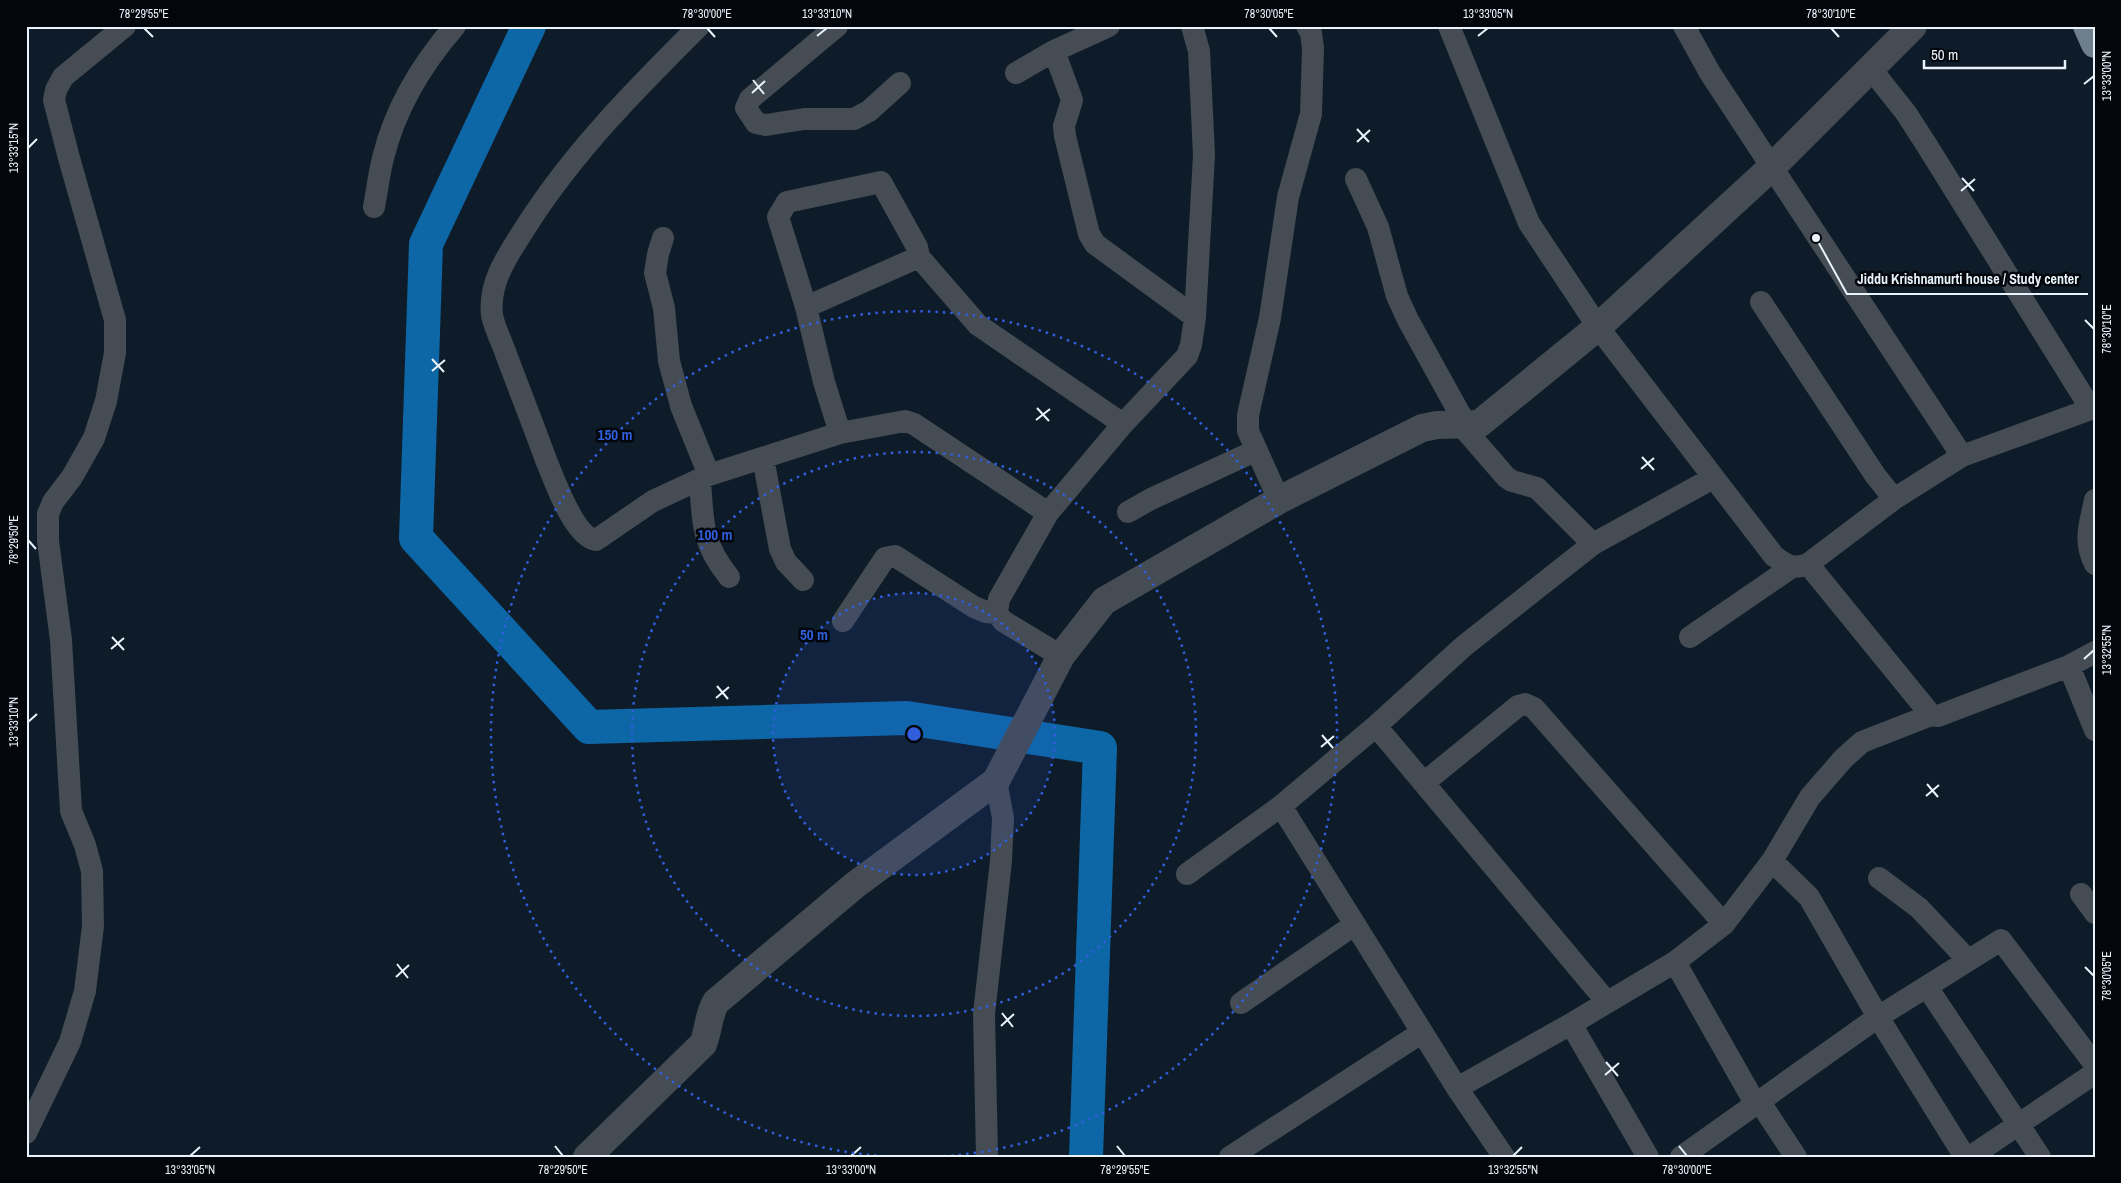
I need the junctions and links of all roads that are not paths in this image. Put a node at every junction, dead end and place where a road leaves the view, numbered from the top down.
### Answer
1 (125, 26) edge
2 (454, 26) edge
3 (699, 26) edge
4 (1109, 26) edge
5 (1192, 26) edge
6 (1307, 26) edge
7 (1449, 26) edge
8 (1684, 26) edge
9 (1913, 26) edge
10 (2086, 26) edge
11 (823, 31) edge
12 (2095, 44) edge
13 (1054, 51) junction
14 (1871, 69) junction
15 (1016, 73) dead end
16 (900, 84) dead end
17 (1773, 166) junction
18 (1356, 179) dead end
19 (374, 207) dead end
20 (663, 238) dead end
21 (919, 256) junction
22 (1761, 302) dead end
23 (806, 307) junction
24 (1195, 318) junction
25 (1598, 327) junction
26 (2093, 409) edge
27 (1123, 424) junction
28 (1464, 425) junction
29 (840, 433) junction
30 (1255, 451) junction
31 (1962, 456) junction
32 (763, 458) junction
33 (705, 478) junction
34 (1713, 478) junction
35 (1894, 499) junction
36 (1278, 500) junction
37 (2095, 500) edge
38 (1128, 512) dead end
39 (1048, 514) junction
40 (1593, 544) junction
41 (2095, 564) edge
42 (1800, 566) junction
43 (729, 578) dead end
44 (803, 580) dead end
45 (997, 613) junction
46 (843, 621) dead end
47 (1690, 637) dead end
48 (2095, 652) edge
49 (1056, 664) junction
50 (2069, 666) junction
51 (1931, 715) junction
52 (1376, 726) junction
53 (2095, 730) edge
54 (996, 781) junction
55 (1425, 782) junction
56 (1281, 806) junction
57 (1772, 861) junction
58 (1187, 874) dead end
59 (1879, 878) dead end
60 (2081, 894) dead end
61 (2095, 913) edge
62 (1724, 924) junction
63 (1354, 925) junction
64 (1968, 960) junction
65 (1675, 962) junction
66 (1927, 987) junction
67 (1607, 1002) junction
68 (1241, 1003) dead end
69 (1878, 1017) junction
70 (1571, 1024) junction
71 (1421, 1033) junction
72 (2093, 1075) edge
73 (1456, 1088) junction
74 (1757, 1102) junction
75 (2018, 1123) junction
76 (26, 1133) edge
77 (1502, 1156) edge
78 (587, 1157) edge
79 (988, 1157) edge
80 (1230, 1157) edge
81 (1648, 1157) edge
82 (1681, 1157) edge
83 (1796, 1157) edge
84 (1965, 1157) edge
85 (1970, 1157) edge
86 (2040, 1157) edge

1 - 76 street
2 - 19 street
3 - 33 street
4 - 13 street
5 - 24 street
6 - 30 street
7 - 25 street
8 - 17 street
9 - 14 street
10 - 12 main road
11 - 16 street
13 - 15 street
13 - 24 street
14 - 17 street
14 - 26 street
17 - 25 street
17 - 31 street
18 - 28 street
20 - 33 street
21 - 23 street
21 - 23 street
21 - 27 street
22 - 35 street
23 - 29 street
24 - 27 street
25 - 28 street
25 - 34 street
26 - 31 street
27 - 39 street
28 - 36 street
28 - 40 street
29 - 32 street
29 - 39 street
30 - 36 street
30 - 38 street
31 - 35 street
32 - 33 street
32 - 44 street
33 - 43 street
34 - 40 street
34 - 42 street
35 - 42 street
36 - 49 street
37 - 41 street
39 - 45 street
40 - 52 street
42 - 47 street
42 - 51 street
45 - 46 street
45 - 49 street
48 - 50 street
49 - 54 street
50 - 51 street
50 - 53 street
51 - 57 street
52 - 55 street
52 - 56 street
54 - 78 street
54 - 79 street
55 - 62 street
55 - 67 street
56 - 58 street
56 - 63 street
57 - 62 street
57 - 69 street
59 - 64 street
60 - 61 street
62 - 65 street
63 - 68 street
63 - 71 street
64 - 66 street
64 - 72 street
65 - 67 street
65 - 74 street
66 - 69 street
66 - 75 street
67 - 70 street
69 - 74 street
69 - 84 street
70 - 73 street
70 - 81 street
71 - 73 street
71 - 80 street
72 - 75 street
73 - 77 street
74 - 82 street
74 - 83 street
75 - 85 street
75 - 86 street

